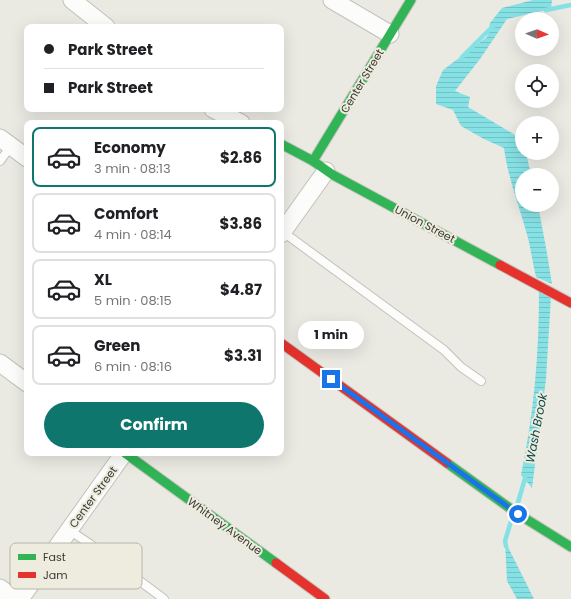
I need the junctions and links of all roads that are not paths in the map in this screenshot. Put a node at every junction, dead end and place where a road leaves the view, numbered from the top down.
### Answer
1 (72, 0) edge
2 (332, 0) edge
3 (411, 0) edge
4 (102, 24) edge
5 (390, 34) junction
6 (219, 112) edge
7 (235, 120) edge
8 (5, 142) edge
9 (284, 146) edge
10 (24, 156) edge
11 (0, 162) edge
12 (320, 166) junction
13 (284, 229) edge
14 (284, 234) edge
15 (571, 303) edge
16 (284, 345) edge
17 (0, 363) edge
18 (24, 381) edge
19 (482, 381) dead end
20 (123, 456) edge
21 (129, 456) edge
22 (69, 530) junction
23 (60, 543) edge
24 (88, 543) edge
25 (571, 547) edge
26 (142, 583) edge
27 (0, 588) edge
28 (27, 589) edge
29 (15, 599) edge
30 (20, 599) edge
31 (164, 599) edge
32 (325, 599) edge

1 - 4 street
2 - 5 street
3 - 5 street, Center Street
5 - 12 street, Center Street
6 - 7 street
8 - 10 street
8 - 11 lane
9 - 12 street, Union Street
12 - 13 street, Center Street
12 - 15 street, Union Street
14 - 19 lane
16 - 25 street
17 - 18 street
20 - 22 street, Center Street
21 - 32 street, Whitney Avenue
22 - 23 street, Center Street
22 - 24 lane
26 - 31 lane
27 - 29 street
28 - 30 street, Center Street

